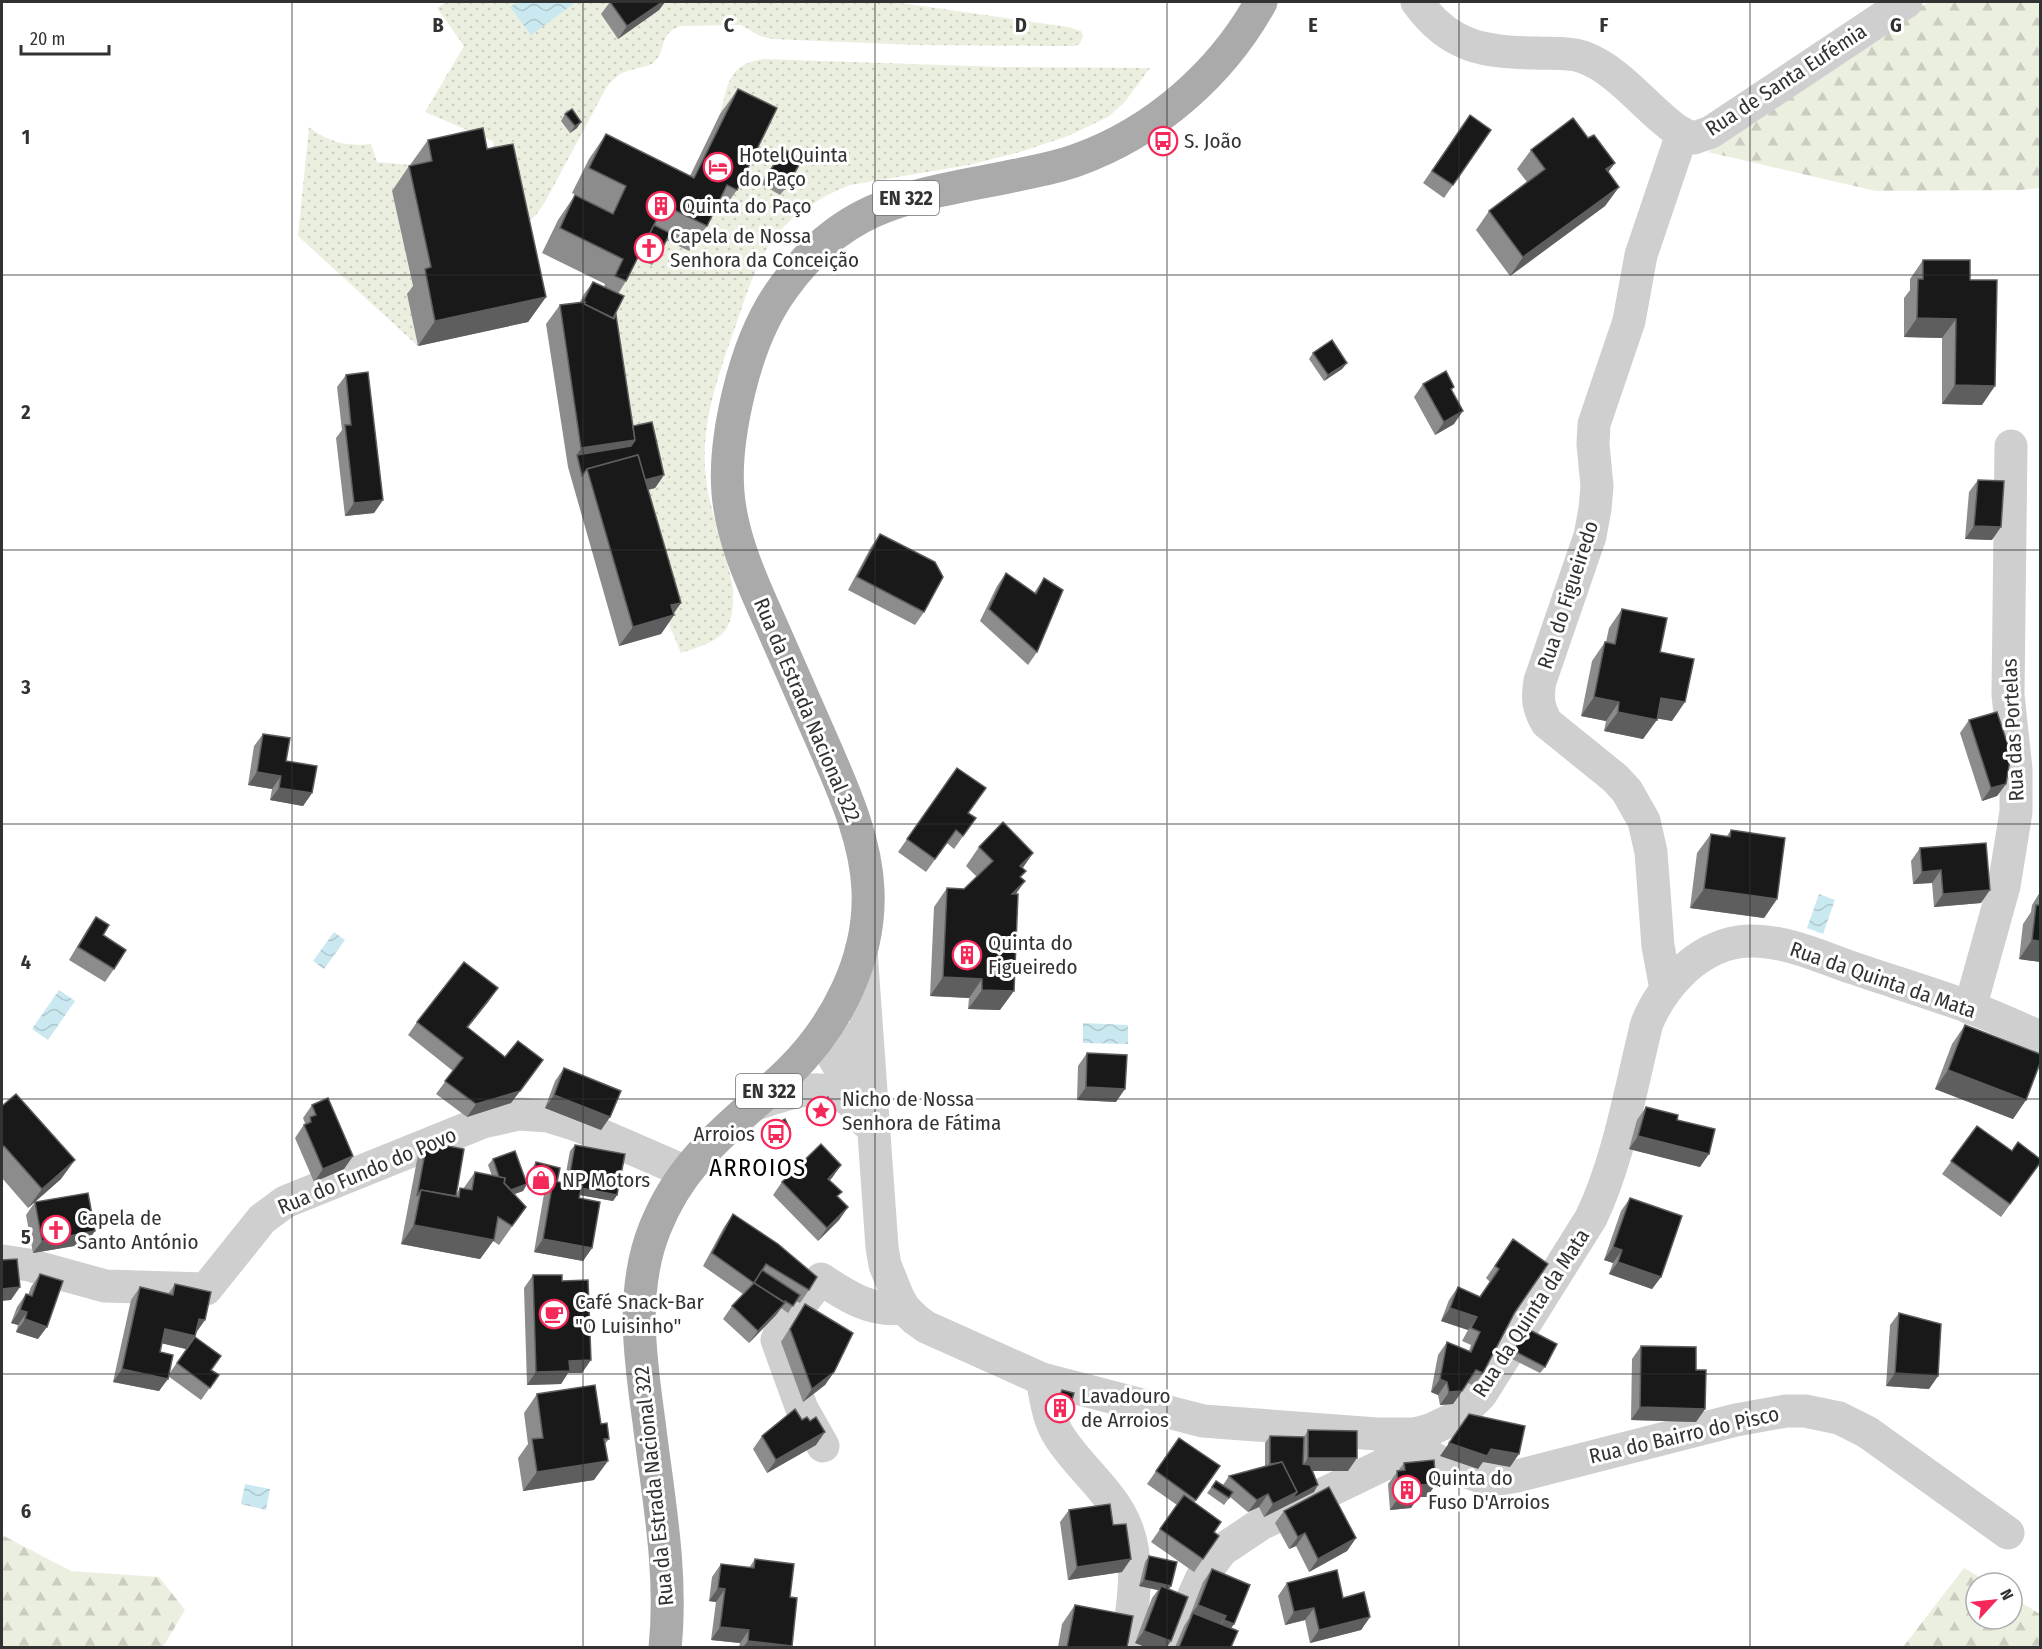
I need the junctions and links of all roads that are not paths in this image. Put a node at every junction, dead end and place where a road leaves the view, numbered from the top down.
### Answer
1 (1261, 2) edge
2 (1418, 2) edge
3 (1906, 2) edge
4 (1682, 134) junction
5 (2011, 446) dead end
6 (861, 950) junction
7 (1666, 988) junction
8 (1970, 1008) junction
9 (821, 1035) junction
10 (2040, 1037) edge
11 (871, 1084) junction
12 (753, 1105) junction
13 (872, 1138) junction
14 (686, 1172) junction
15 (5, 1253) edge
16 (904, 1308) junction
17 (1042, 1379) junction
18 (1415, 1434) junction
19 (823, 1446) edge
20 (2008, 1533) dead end
21 (665, 1647) edge
22 (1127, 1647) edge
23 (1170, 1647) edge

1 - 6 main road, Rua da Estrada Nacional 322 / EN 322
2 - 4 street, Rua de Santa Eufémia
3 - 4 street, Rua de Santa Eufémia
4 - 7 street, Rua do Figueiredo
5 - 8 street, Rua das Portelas
6 - 9 main road, Rua da Estrada Nacional 322 / EN 322
6 - 11 street, Rua da Quinta da Mata
7 - 8 street, Rua da Quinta da Mata
7 - 18 street, Rua da Quinta da Mata
8 - 10 street, Rua da Quinta da Mata
9 - 11 street
9 - 12 main road, Rua da Estrada Nacional 322 / EN 322
9 - 13 street
11 - 13 street, Rua da Quinta da Mata
12 - 13 street
12 - 14 main road, Rua da Estrada Nacional 322 / EN 322
13 - 16 street, Rua da Quinta da Mata
14 - 15 street, Rua do Fundo do Povo
14 - 21 main road, Rua da Estrada Nacional 322 / EN 322
16 - 17 street, Rua da Quinta da Mata
16 - 19 street
17 - 18 street, Rua da Quinta da Mata
17 - 22 street
18 - 20 street, Rua do Bairro do Pisco
18 - 23 street

